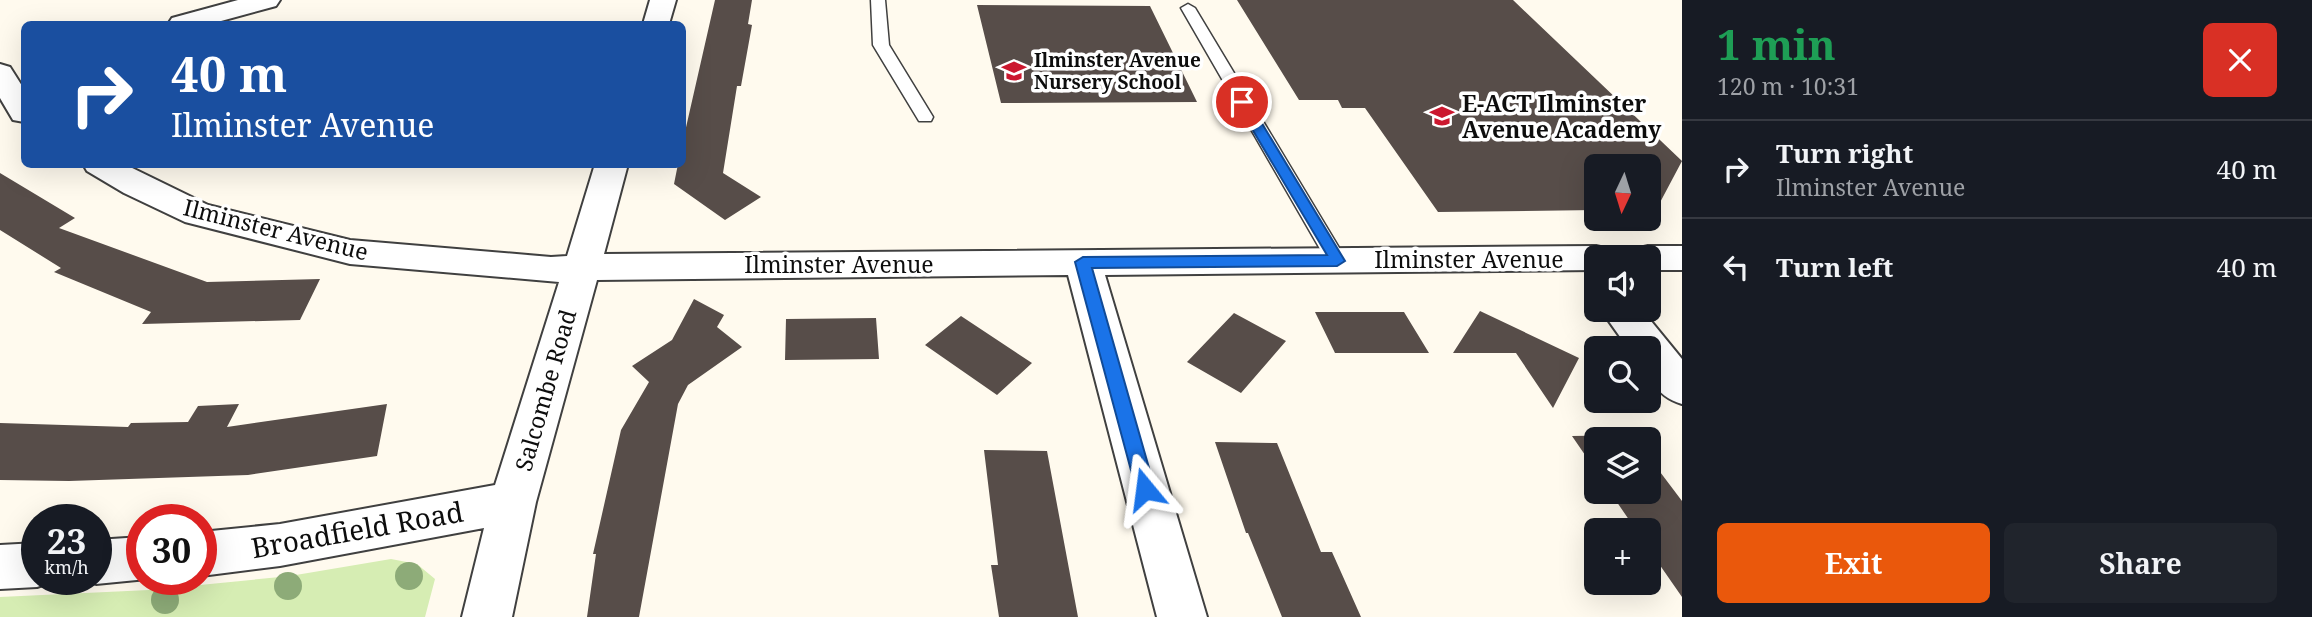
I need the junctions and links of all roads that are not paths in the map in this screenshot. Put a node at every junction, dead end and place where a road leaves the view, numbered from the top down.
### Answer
1 (267, 0) edge
2 (663, 0) edge
3 (878, 0) edge
4 (1188, 8) dead end
5 (192, 21) edge
6 (657, 21) edge
7 (9, 77) edge
8 (21, 106) edge
9 (925, 117) dead end
10 (106, 168) edge
11 (611, 168) edge
12 (1661, 258) edge
13 (1682, 258) edge
14 (1337, 261) junction
15 (1083, 262) junction
16 (1584, 266) edge
17 (580, 267) junction
18 (1630, 322) edge
19 (1682, 388) edge
20 (513, 502) junction
21 (217, 552) edge
22 (21, 566) edge
23 (0, 567) edge
24 (487, 617) edge
25 (1182, 617) edge

1 - 5 street
2 - 6 street
3 - 9 lane
4 - 14 lane
7 - 8 street
10 - 17 street, Ilminster Avenue
11 - 17 street, Salcombe Road
12 - 13 street
14 - 15 street, Ilminster Avenue
14 - 16 street, Ilminster Avenue
15 - 17 street, Ilminster Avenue
15 - 25 street
17 - 20 street, Salcombe Road
18 - 19 street
20 - 21 street, Broadfield Road
20 - 24 street, Salcombe Road
22 - 23 street

